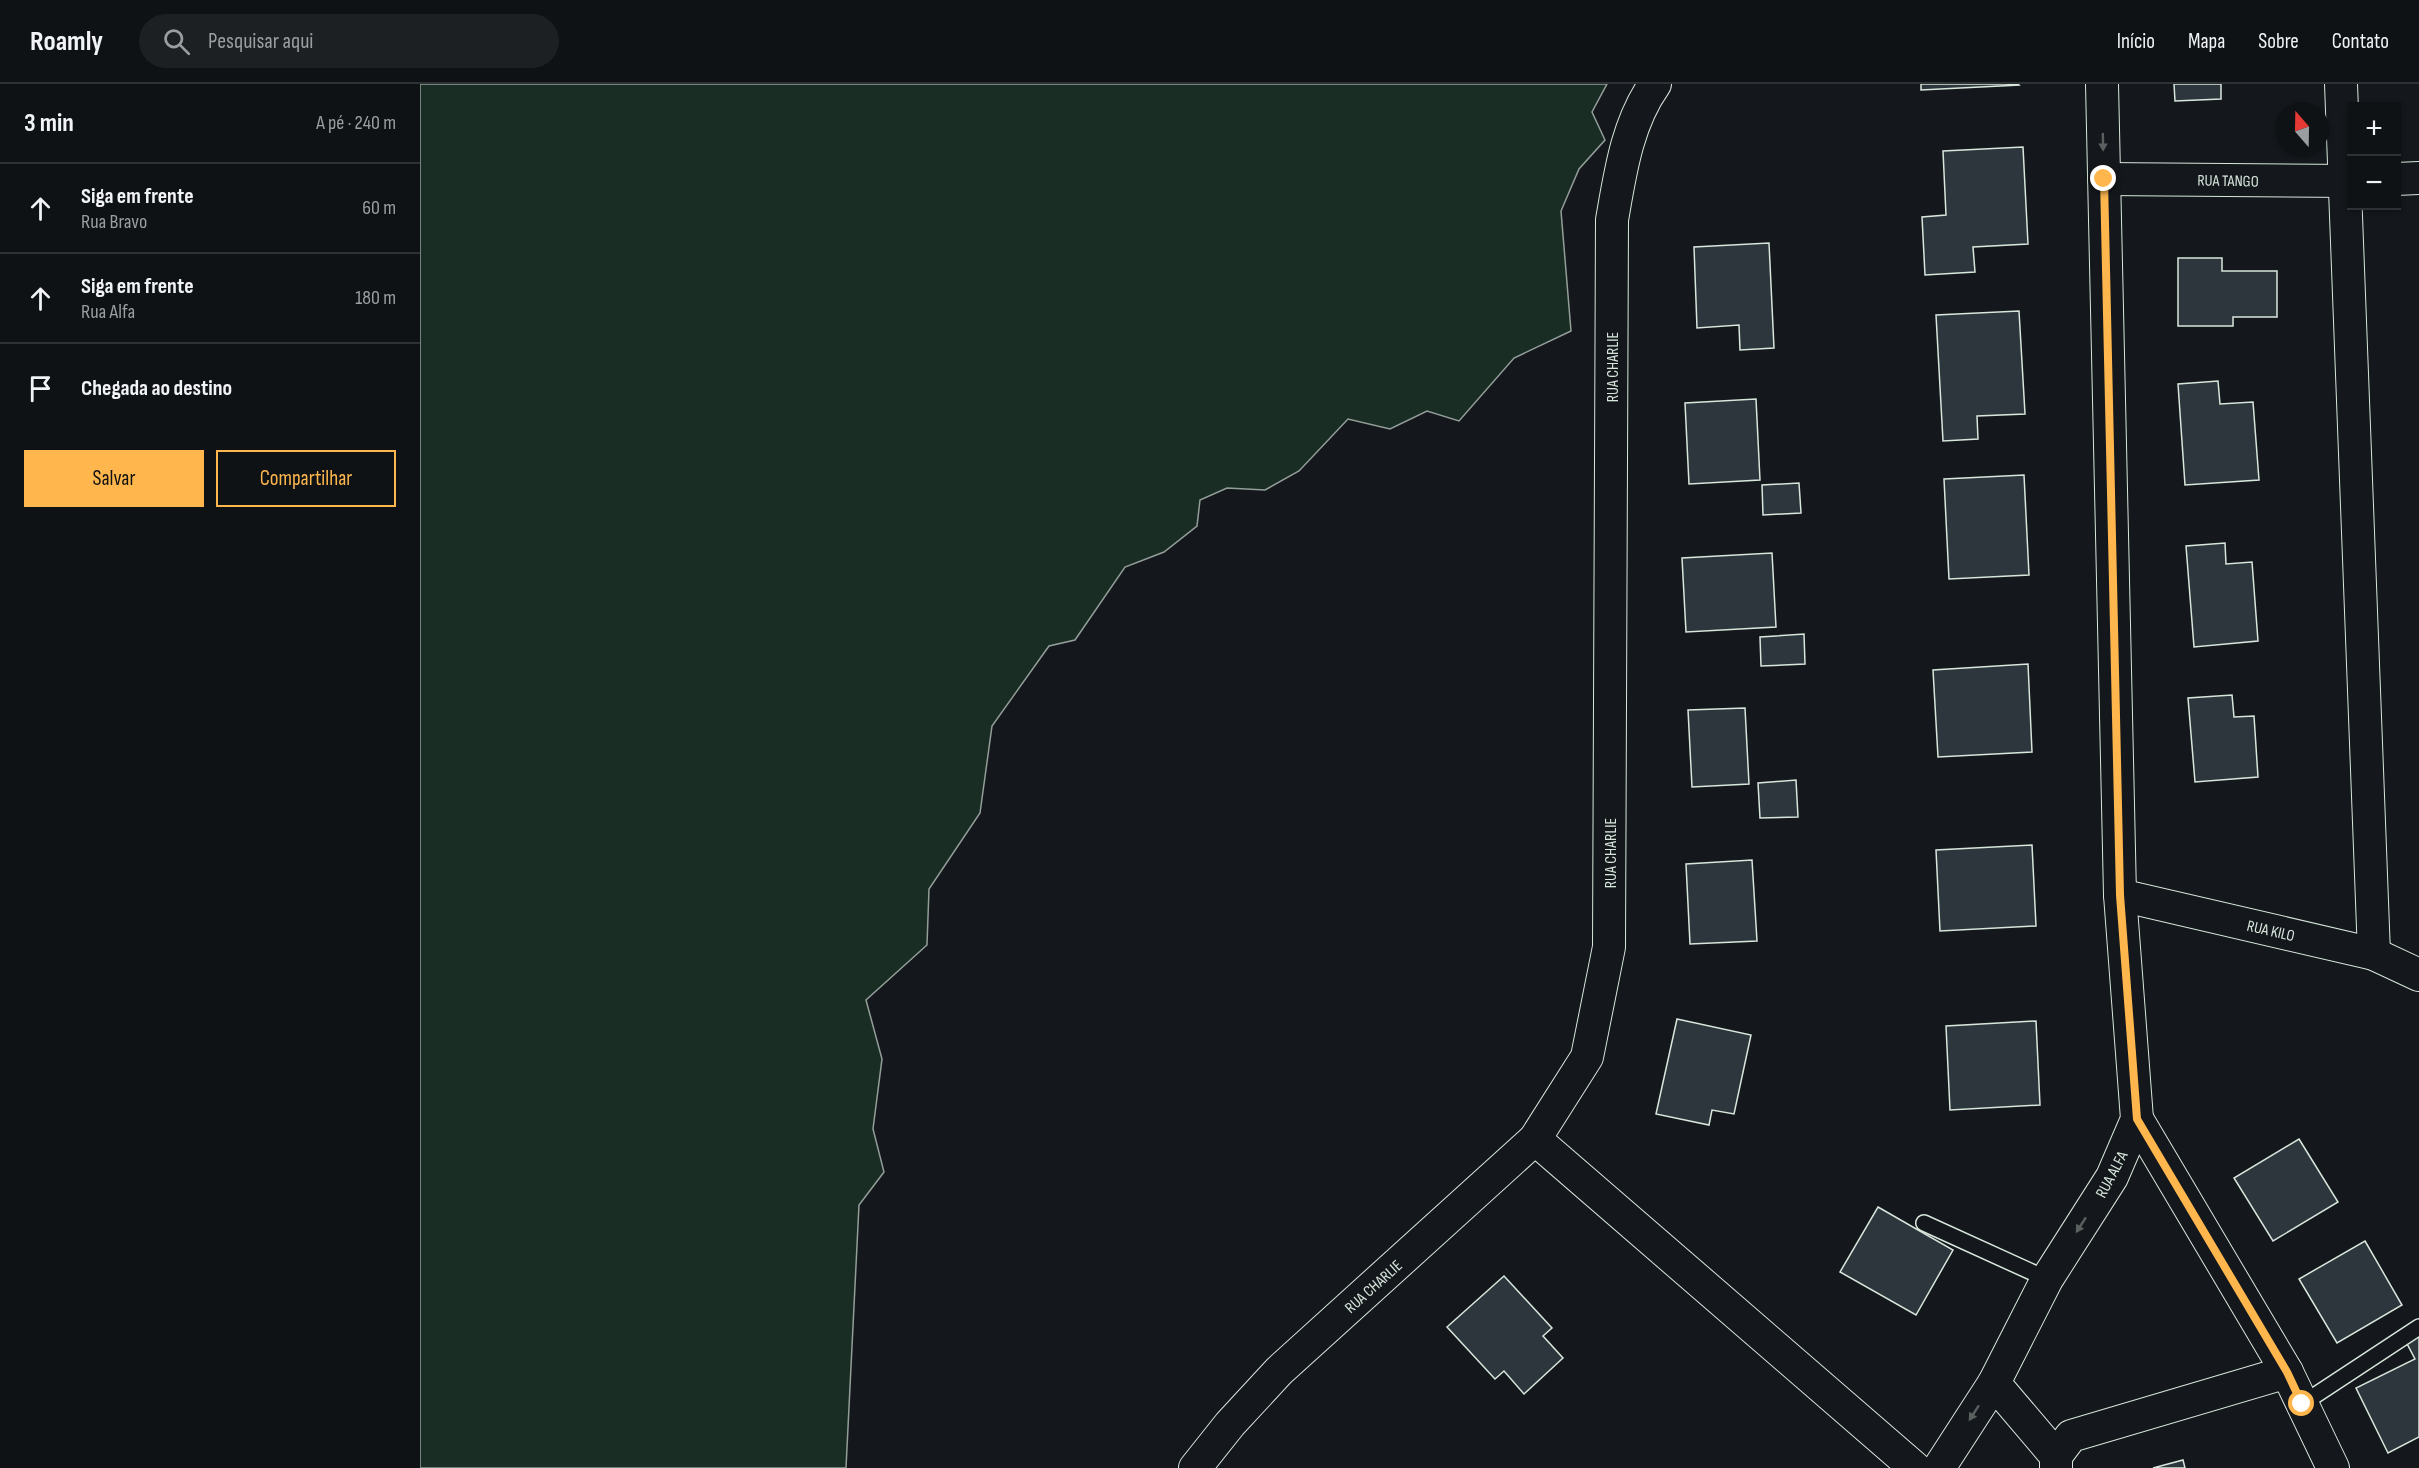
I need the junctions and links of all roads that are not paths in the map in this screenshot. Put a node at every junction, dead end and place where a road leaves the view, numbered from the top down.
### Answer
1 (1655, 84) edge
2 (2102, 84) edge
3 (2341, 84) edge
4 (2347, 168) edge
5 (2419, 178) edge
6 (2104, 179) junction
7 (2401, 179) edge
8 (2347, 182) edge
9 (2349, 210) edge
10 (2120, 895) junction
11 (2374, 954) junction
12 (2419, 975) edge
13 (2137, 1119) junction
14 (1535, 1139) junction
15 (1924, 1223) dead end
16 (2047, 1279) junction
17 (2419, 1327) edge
18 (2287, 1372) junction
19 (1994, 1383) junction
20 (2302, 1404) junction
21 (2056, 1462) edge
22 (1196, 1468) edge
23 (1915, 1468) edge
24 (1939, 1468) edge
25 (2333, 1468) edge

1 - 14 street, RUA CHARLIE
2 -> 6 street, RUA ALFA
3 - 4 street
5 - 7 street
6 - 8 street, RUA TANGO
6 - 10 street, RUA ALFA
9 - 11 street
10 - 11 street, RUA KILO
10 - 13 street, RUA ALFA
11 - 12 street, RUA KILO
13 -> 16 street, RUA ALFA
13 - 18 street
14 - 22 street, RUA CHARLIE
14 - 23 street
15 - 16 lane
16 - 19 street, RUA ALFA
17 - 20 lane
18 - 20 street
18 - 21 street
19 - 21 street
19 -> 24 street, RUA ALFA
20 - 25 street

